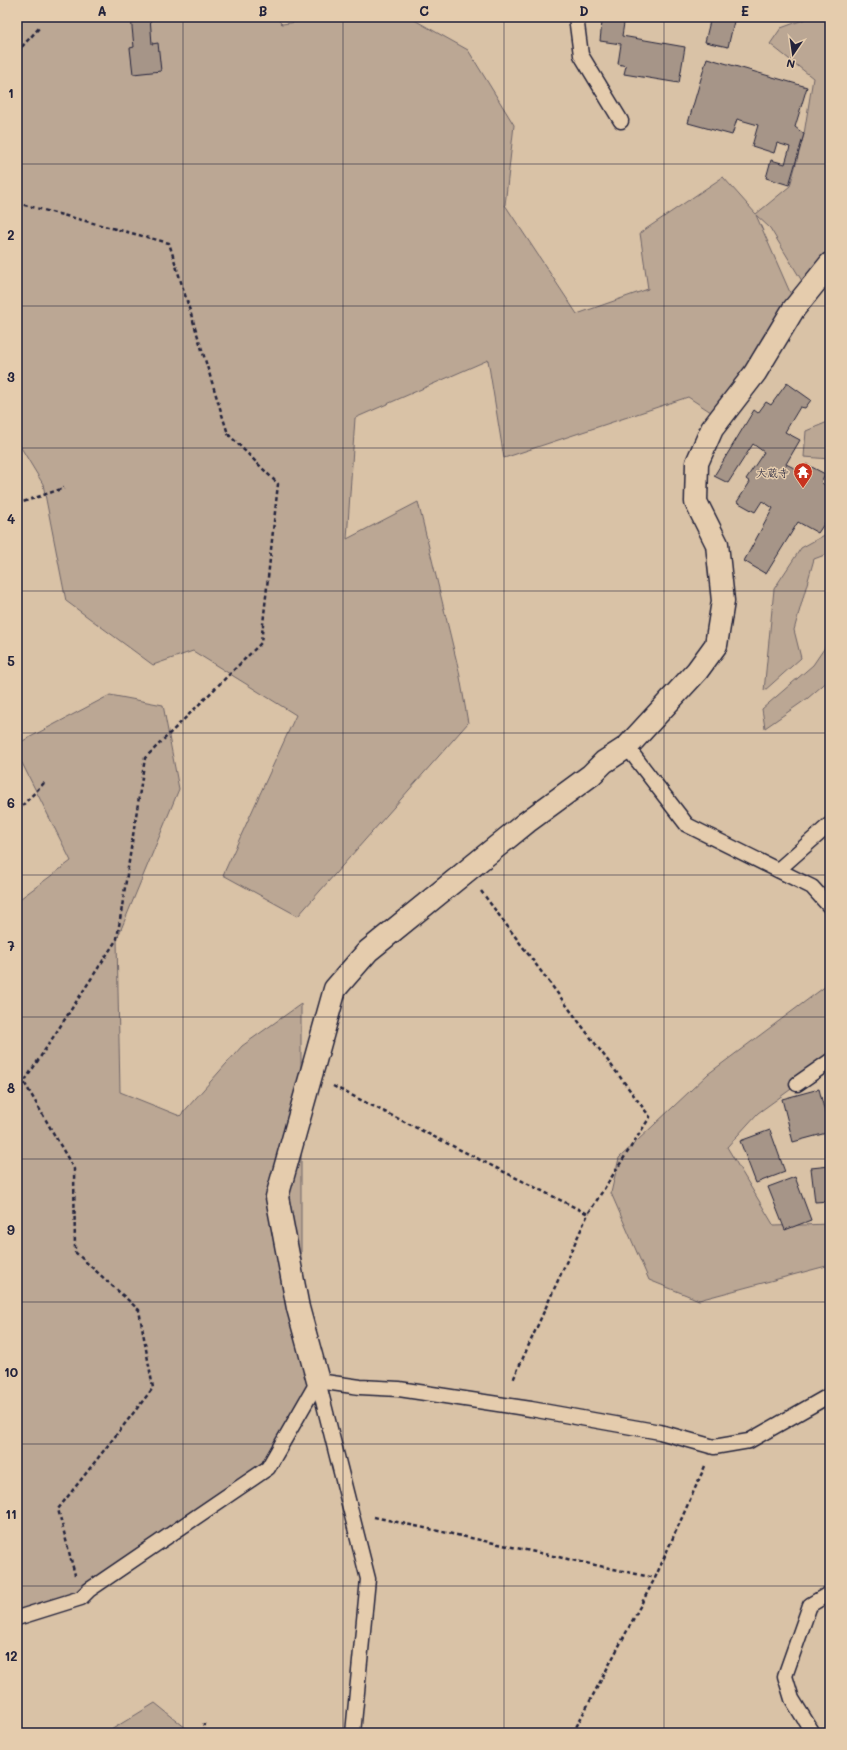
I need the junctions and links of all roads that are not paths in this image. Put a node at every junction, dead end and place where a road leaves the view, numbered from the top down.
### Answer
1 (576, 17) edge
2 (621, 122) dead end
3 (830, 264) edge
4 (627, 747) junction
5 (830, 826) edge
6 (778, 870) junction
7 (830, 906) edge
8 (830, 1061) edge
9 (797, 1084) dead end
10 (318, 1381) junction
11 (830, 1395) edge
12 (830, 1593) edge
13 (17, 1618) edge
14 (353, 1733) edge
15 (813, 1733) edge

1 - 2 lane
3 - 4 street
4 - 6 lane
4 - 10 street
5 - 6 lane
6 - 7 lane
8 - 9 lane
10 - 11 lane
10 - 13 lane
10 - 14 lane
12 - 15 lane

